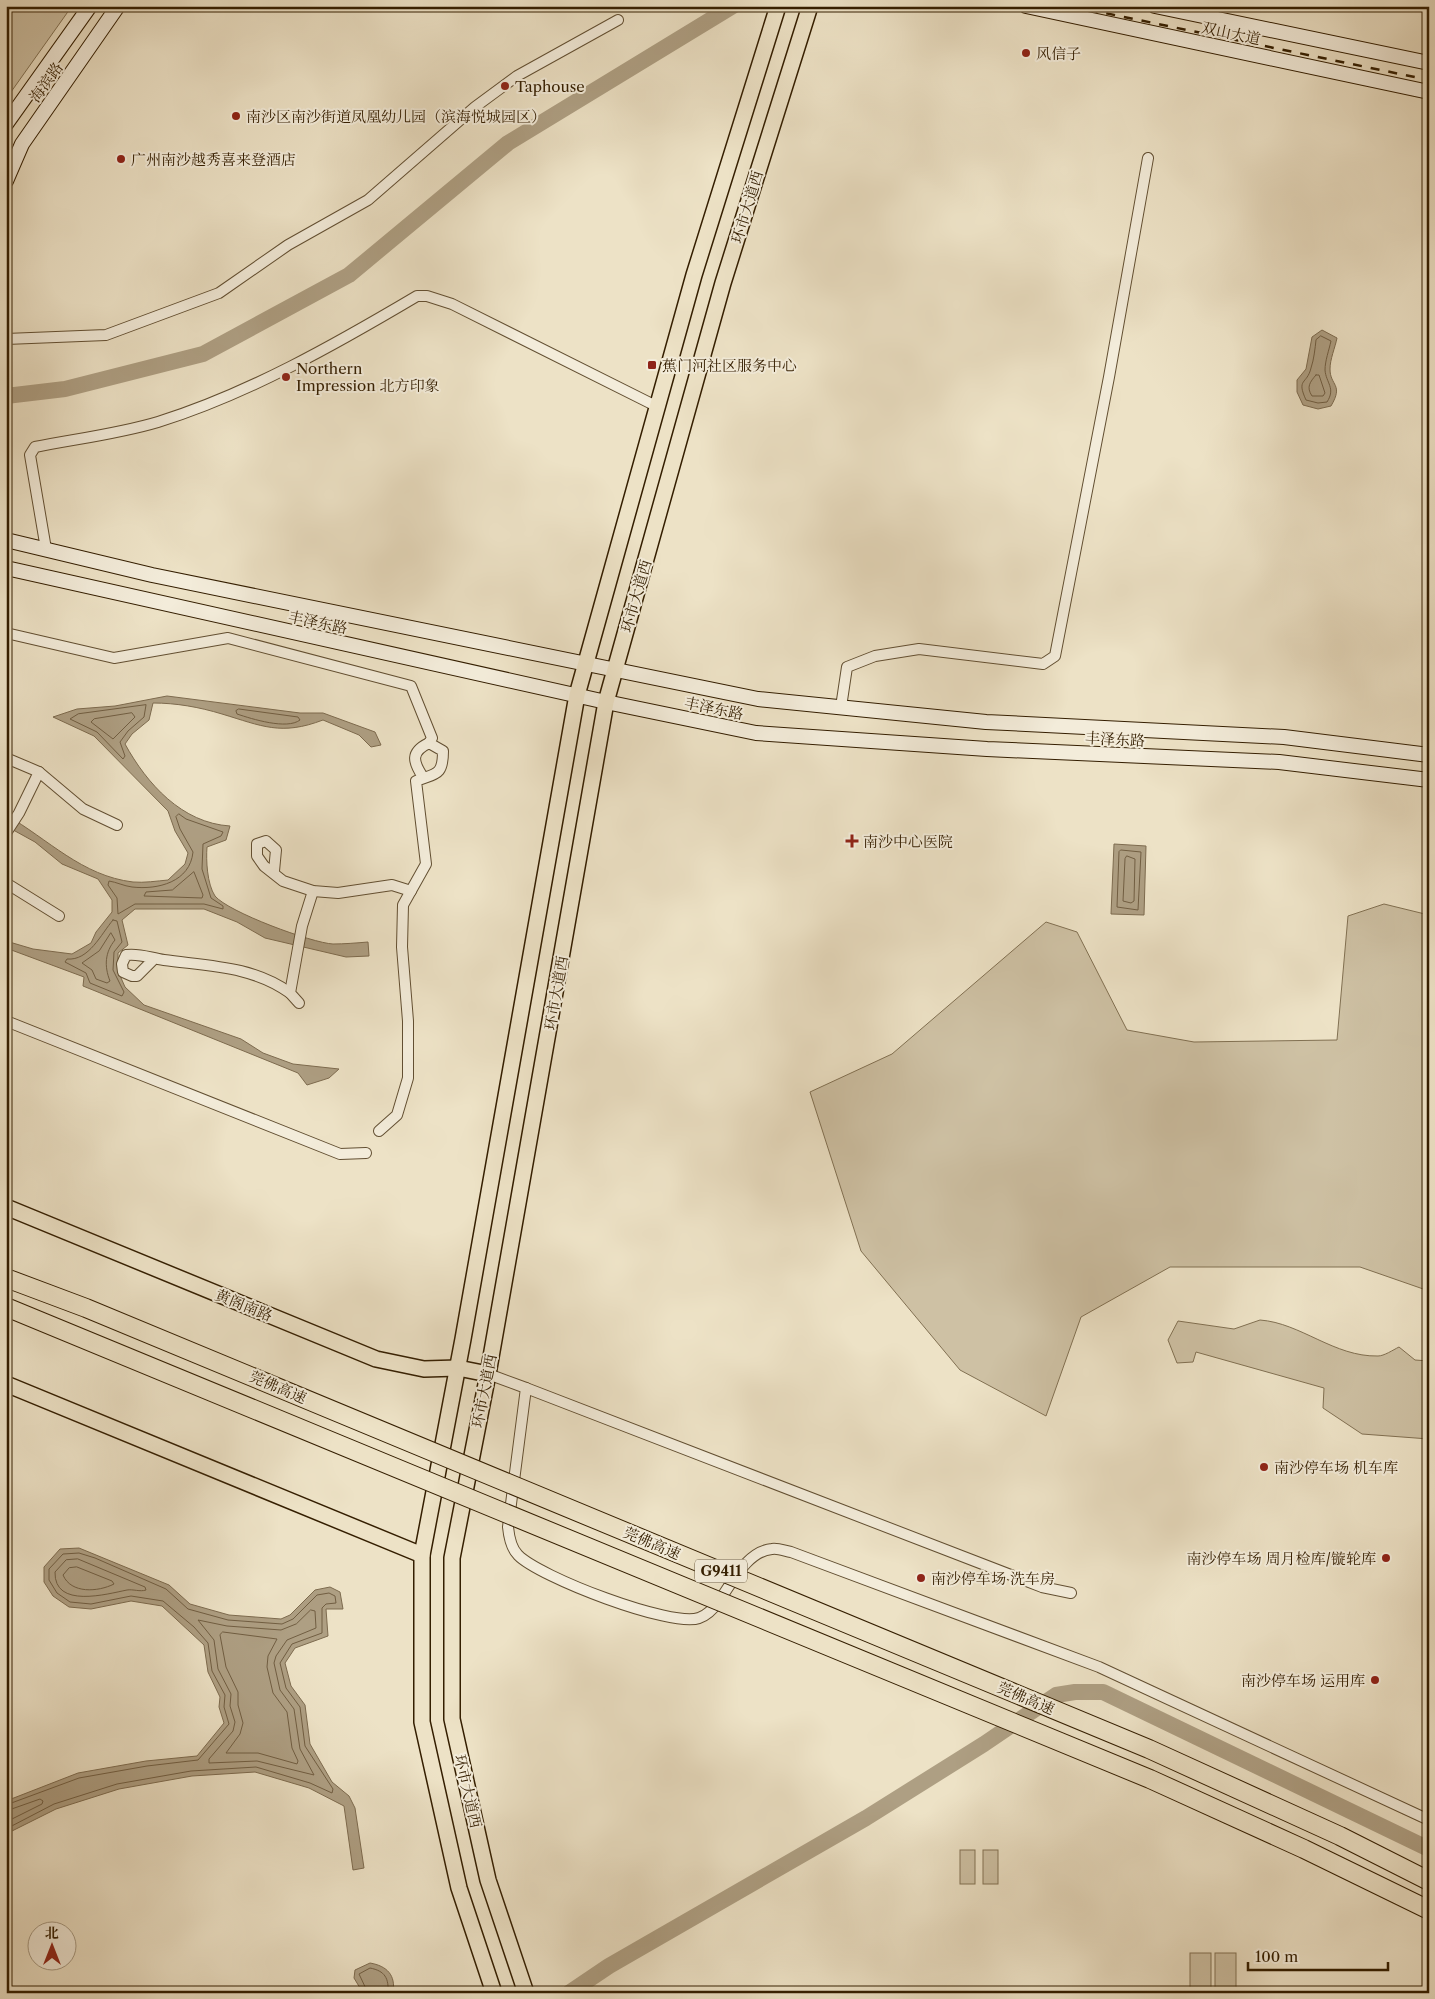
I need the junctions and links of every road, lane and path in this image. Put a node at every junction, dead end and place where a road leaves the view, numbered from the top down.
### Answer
1 (90, 6) edge
2 (118, 6) edge
3 (778, 6) edge
4 (810, 6) edge
5 (1026, 6) edge
6 (1155, 6) edge
7 (618, 20) dead end
8 (1429, 63) edge
9 (1429, 92) edge
10 (6, 124) edge
11 (1148, 158) dead end
12 (6, 181) edge
13 (6, 338) edge
14 (658, 406) junction
15 (6, 540) edge
16 (46, 549) junction
17 (6, 568) edge
18 (6, 633) edge
19 (586, 665) junction
20 (615, 670) junction
21 (577, 695) junction
22 (606, 702) junction
23 (841, 707) junction
24 (429, 743) junction
25 (1428, 755) edge
26 (6, 758) edge
27 (39, 772) junction
28 (423, 778) junction
29 (1429, 780) edge
30 (117, 825) dead end
31 (6, 833) edge
32 (274, 871) dead end
33 (6, 883) edge
34 (313, 891) junction
35 (411, 891) junction
36 (59, 916) dead end
37 (154, 959) dead end
38 (290, 994) junction
39 (299, 1003) dead end
40 (6, 1021) edge
41 (378, 1131) dead end
42 (366, 1153) dead end
43 (6, 1207) edge
44 (6, 1278) edge
45 (6, 1307) edge
46 (458, 1368) junction
47 (488, 1374) junction
48 (6, 1384) edge
49 (526, 1388) junction
50 (422, 1555) junction
51 (1071, 1593) dead end
52 (1429, 1820) edge
53 (1429, 1881) edge
54 (1429, 1910) edge
55 (524, 1988) edge
56 (494, 1993) edge

1 - 10 main road, 海滨路
2 - 12 main road, 海滨路
3 - 14 main road, 环市大道西
4 - 20 main road, 环市大道西
5 - 9 main road, 双山大道
6 - 8 main road, 双山大道
7 - 13 street
11 - 23 street
14 - 16 street
14 - 19 main road, 环市大道西
15 - 16 main road, 丰泽东路
16 - 19 main road, 丰泽东路
17 - 21 main road, 丰泽东路
18 - 24 street
19 - 20 main road, 丰泽东路
19 - 21 main road, 环市大道西
20 - 22 main road, 环市大道西
20 - 23 main road, 丰泽东路
21 - 22 main road, 丰泽东路
21 - 46 main road, 环市大道西
22 - 29 main road, 丰泽东路
22 - 47 main road, 环市大道西
23 - 25 main road, 丰泽东路
24 - 28 street
24 - 28 street
26 - 27 street
27 - 30 street
27 - 31 street
28 - 35 street
32 - 34 street
33 - 36 street
34 - 35 street
34 - 38 street
35 - 41 street
37 - 38 street
38 - 39 street
40 - 42 street
43 - 46 main road, 黄阁南路
44 - 53 highway, 莞佛高速 / G9411, bridge
45 - 54 highway, 莞佛高速 / G9411, bridge
46 - 47 main road, 黄阁南路
46 - 50 main road, 环市大道西
47 - 49 street
47 - 55 main road, 环市大道西
48 - 50 main road
49 - 51 street
49 - 52 street
50 - 56 main road, 环市大道西

